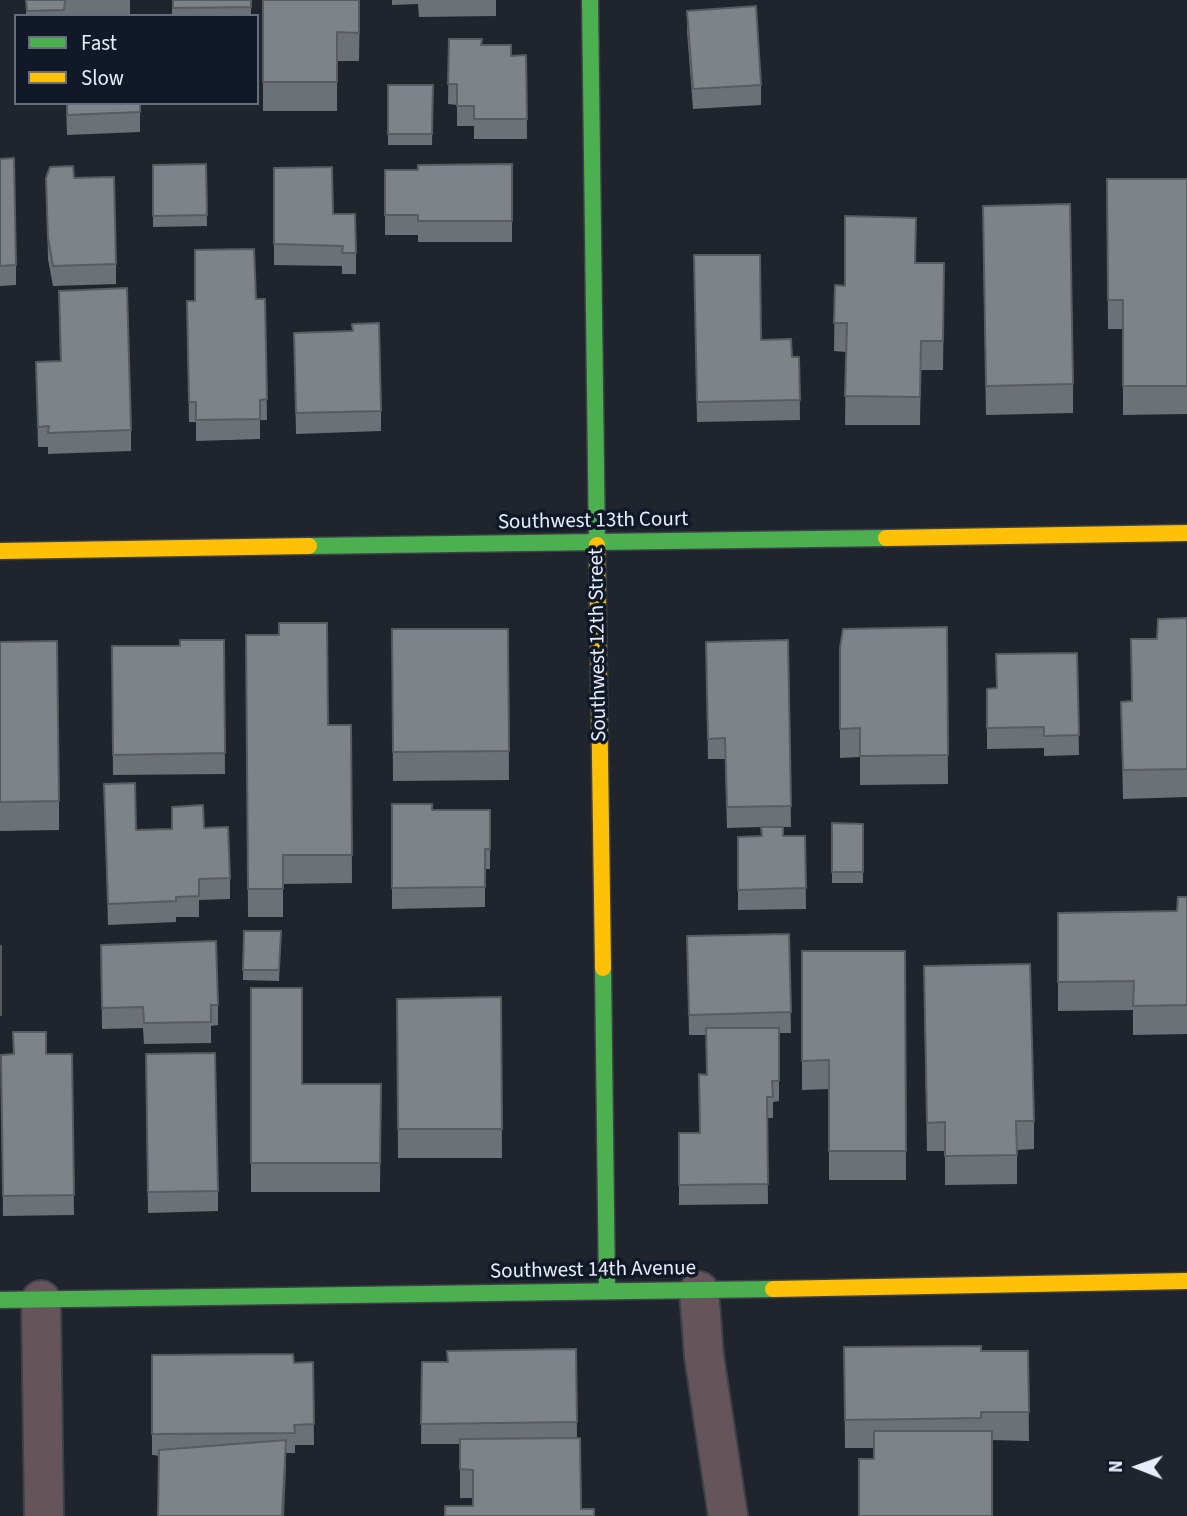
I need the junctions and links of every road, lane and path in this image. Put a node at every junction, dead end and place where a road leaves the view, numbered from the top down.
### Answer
1 (590, 0) edge
2 (1187, 533) edge
3 (598, 543) junction
4 (0, 551) edge
5 (1187, 1281) edge
6 (607, 1291) junction
7 (699, 1291) junction
8 (0, 1300) edge
9 (41, 1300) junction
10 (44, 1516) edge
11 (728, 1516) edge

1 - 3 street, Southwest 12th Street
2 - 3 street, Southwest 13th Court
3 - 4 street, Southwest 13th Court
3 - 6 street, Southwest 12th Street
5 - 7 street, Southwest 14th Avenue
6 - 7 street, Southwest 14th Avenue
6 - 9 street, Southwest 14th Avenue
7 - 11 street
8 - 9 street, Southwest 14th Avenue
9 - 10 street

